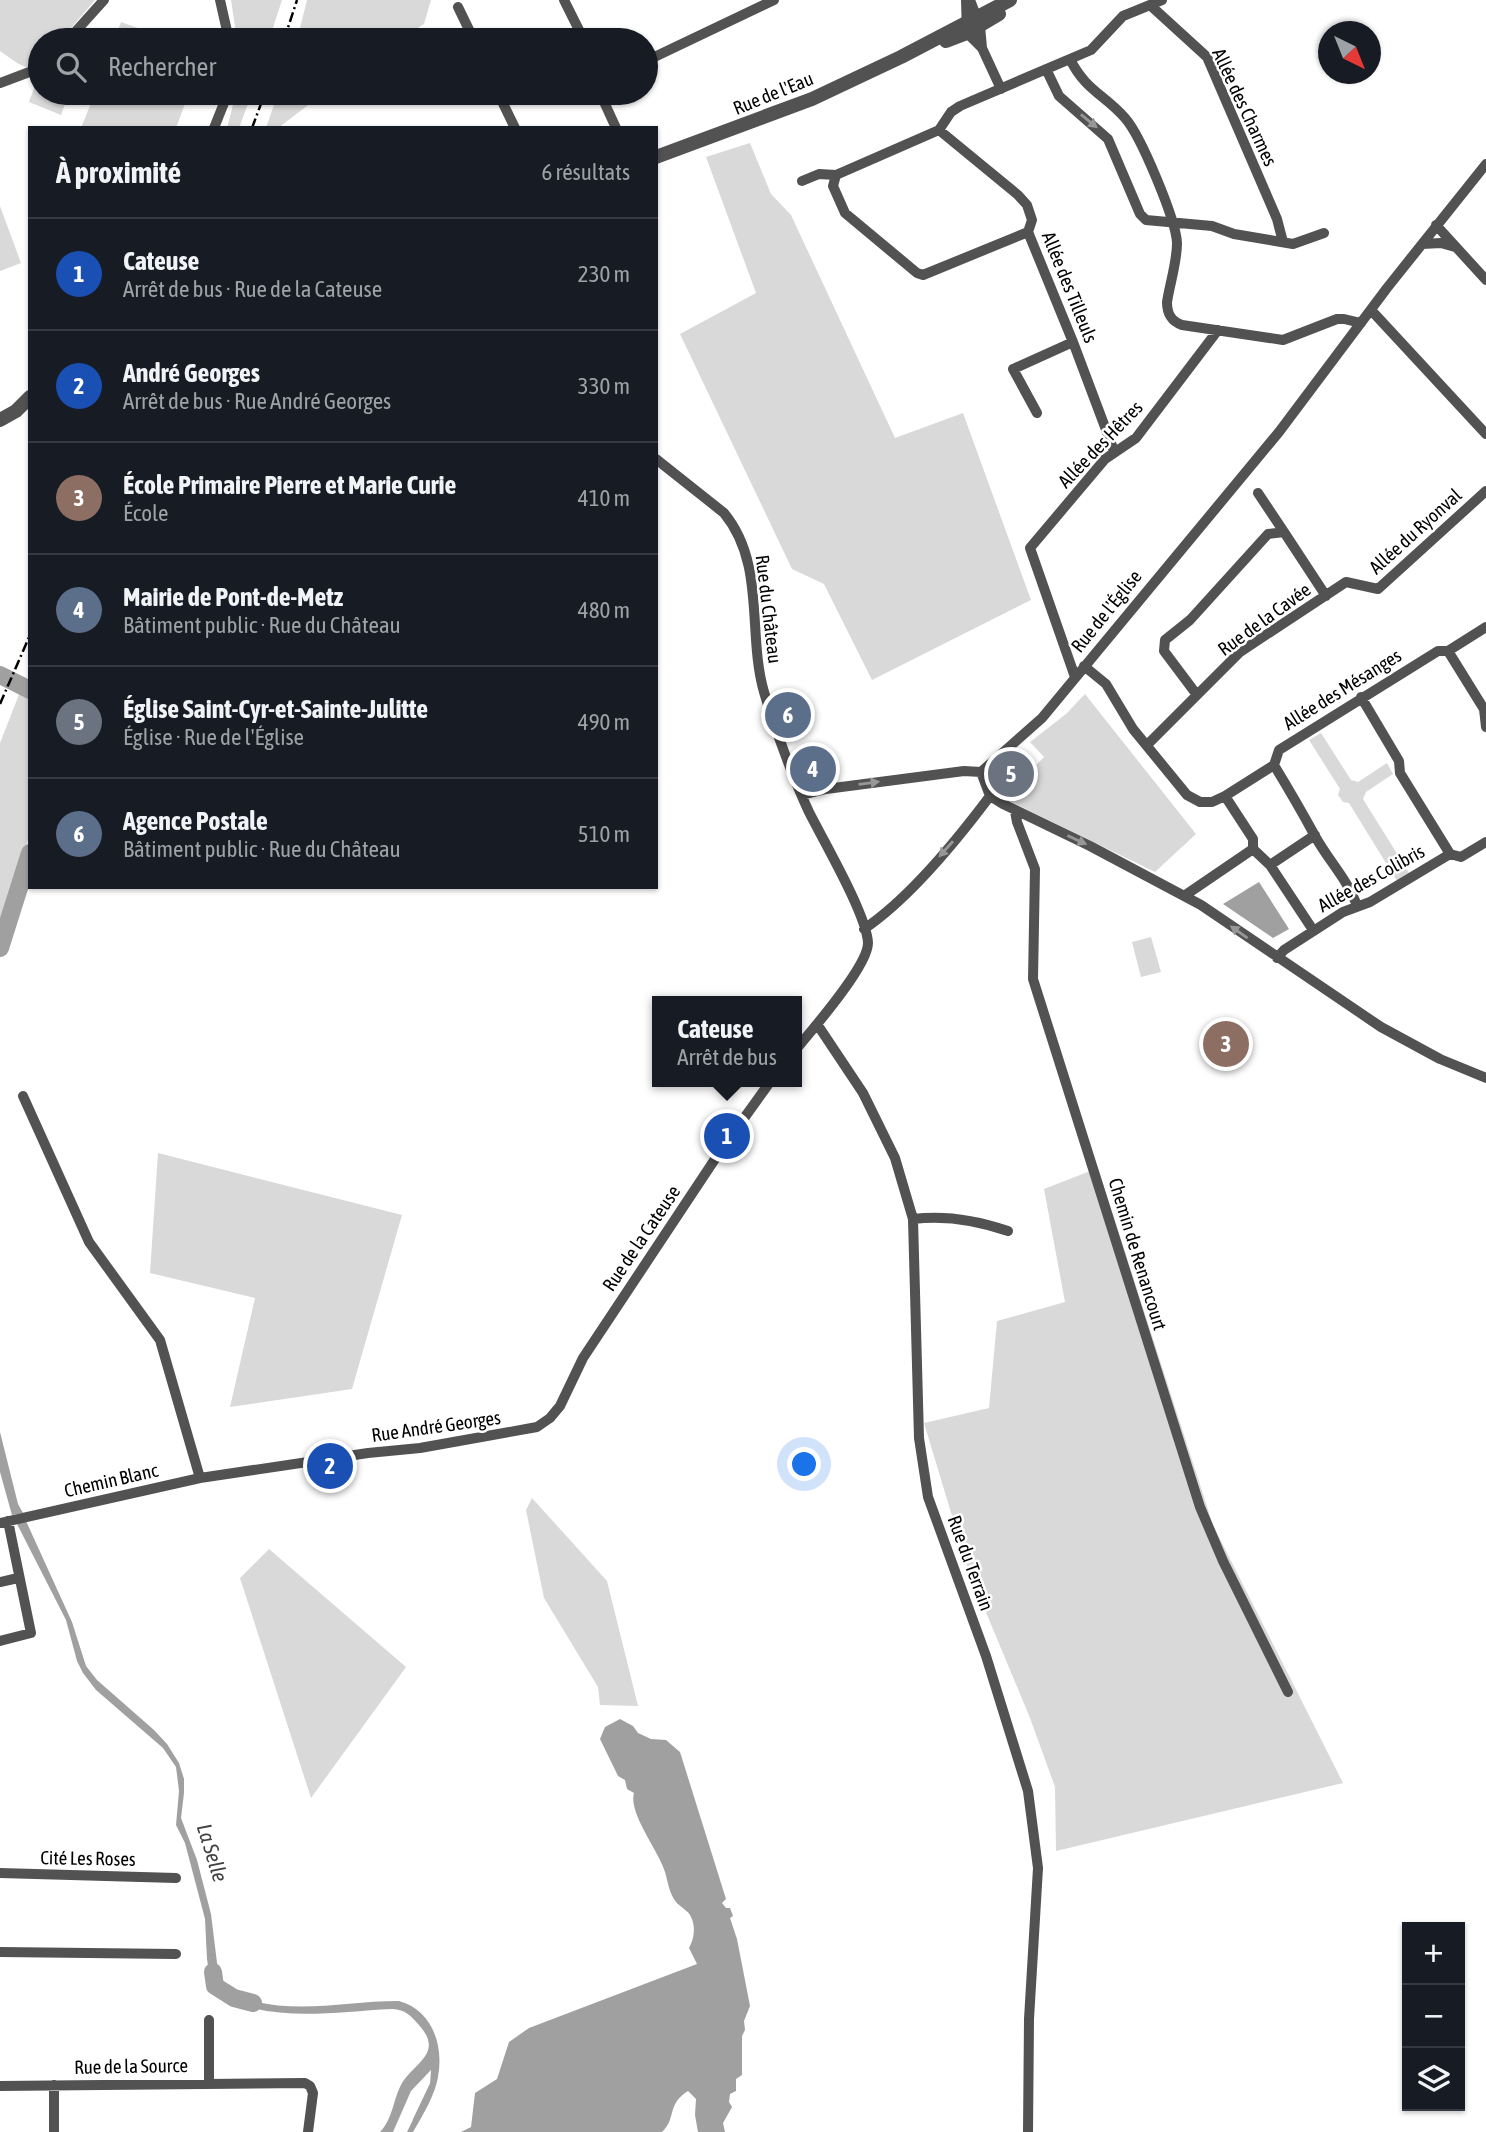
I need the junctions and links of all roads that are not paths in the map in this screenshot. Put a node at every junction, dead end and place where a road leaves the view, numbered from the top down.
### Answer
1 (104, 0) edge
2 (220, 0) edge
3 (564, 0) edge
4 (774, 0) edge
5 (968, 0) edge
6 (1010, 0) edge
7 (1017, 0) edge
8 (1162, 0) edge
9 (1150, 5) junction
10 (458, 7) dead end
11 (973, 24) junction
12 (79, 28) edge
13 (226, 28) edge
14 (468, 28) edge
15 (578, 28) edge
16 (658, 55) edge
17 (1070, 59) junction
18 (1046, 69) junction
19 (28, 72) edge
20 (0, 83) edge
21 (1001, 89) junction
22 (223, 105) edge
23 (504, 105) edge
24 (605, 105) edge
25 (215, 126) edge
26 (514, 126) edge
27 (615, 126) edge
28 (939, 130) junction
29 (658, 156) edge
30 (1486, 164) edge
31 (836, 175) junction
32 (802, 181) dead end
33 (1172, 223) junction
34 (1436, 225) junction
35 (1028, 232) junction
36 (1324, 233) dead end
37 (1283, 242) junction
38 (1422, 244) junction
39 (1458, 248) junction
40 (1486, 280) edge
41 (1371, 310) junction
42 (1361, 323) junction
43 (1218, 330) junction
44 (1073, 342) junction
45 (28, 399) edge
46 (1037, 413) dead end
47 (0, 420) edge
48 (1486, 434) edge
49 (1114, 452) junction
50 (658, 461) edge
51 (1486, 491) edge
52 (1258, 493) dead end
53 (1284, 532) junction
54 (1326, 596) junction
55 (1486, 626) edge
56 (1448, 650) junction
57 (1084, 666) junction
58 (1075, 677) junction
59 (1197, 695) junction
60 (1361, 697) junction
61 (1486, 727) edge
62 (1147, 744) junction
63 (1274, 765) junction
64 (981, 772) junction
65 (802, 795) junction
66 (990, 796) junction
67 (1225, 796) junction
68 (1015, 811) junction
69 (1315, 835) junction
70 (1486, 842) edge
71 (1253, 849) junction
72 (1450, 854) junction
73 (1270, 865) junction
74 (1184, 896) junction
75 (1357, 906) junction
76 (864, 929) junction
77 (1313, 930) junction
78 (1277, 958) junction
79 (817, 1024) junction
80 (802, 1042) edge
81 (1486, 1078) edge
82 (767, 1087) edge
83 (23, 1096) dead end
84 (913, 1219) junction
85 (1008, 1231) dead end
86 (550, 1418) joint
87 (200, 1478) junction
88 (7, 1521) edge
89 (18, 1578) junction
90 (0, 1582) edge
91 (0, 1641) edge
92 (1288, 1692) dead end
93 (0, 1873) edge
94 (176, 1878) dead end
95 (0, 1952) edge
96 (176, 1954) dead end
97 (209, 2020) dead end
98 (209, 2083) junction
99 (54, 2085) junction
100 (0, 2086) edge
101 (54, 2132) edge
102 (308, 2132) edge
103 (1028, 2132) edge

1 - 12 street
2 - 13 street
3 - 15 street
4 - 16 street
5 - 11 street
6 - 11 street
7 - 11 street
8 - 9 street
9 - 17 street
9 - 37 street, Allée des Charmes
10 - 14 street
11 - 21 street
11 - 29 street, Rue de l'Eau
17 - 18 street
17 - 33 street
18 - 21 street
18 -> 33 street
19 - 20 street
21 - 28 street
22 - 25 street
23 - 26 street
24 - 27 street
28 - 31 street
28 - 35 street, Allée des Tilleuls
30 - 34 street, Rue de l'Église
31 - 32 street
31 - 35 street
33 - 37 street
33 - 43 street
34 - 38 street, Rue de l'Église
34 - 39 street
35 - 44 street, Allée des Tilleuls
36 - 37 street
38 - 39 street
38 - 41 street, Rue de l'Église
39 - 40 street
41 - 42 street, Rue de l'Église
41 - 48 street
42 - 43 street
42 - 57 street, Rue de l'Église
43 - 49 street, Allée des Hêtres
44 - 46 street
44 - 49 street, Allée des Tilleuls
45 - 47 street
49 - 58 street, Allée des Hêtres
50 - 65 street, Rue du Château
51 - 54 street, Allée du Ryonval
52 - 53 street, Rue de la Cavée
53 - 54 street, Rue de la Cavée
53 - 59 street
54 - 59 street, Rue de la Cavée
55 - 56 street, Allée des Mésanges
56 - 60 street, Allée des Mésanges
56 - 61 street
57 - 58 street, Rue de l'Église
57 - 62 street, Allée des Mésanges
58 - 64 street, Rue de l'Église
59 - 62 street, Rue de la Cavée
60 - 63 street, Allée des Mésanges
60 - 72 street
62 - 67 street, Allée des Mésanges
63 - 67 street, Allée des Mésanges
63 - 69 street
65 -> 64 street
64 - 66 street
65 - 76 street, Rue du Château
66 - 68 street
66 -> 76 street
67 - 71 street
68 -> 74 street
68 - 92 street, Chemin de Renancourt
69 - 73 street
69 - 75 street
70 - 72 street, Allée des Colibris
71 - 73 street
71 - 74 street
72 - 75 street, Allée des Colibris
73 - 77 street
78 -> 74 street
75 - 77 street, Allée des Colibris
76 - 79 street
77 - 78 street, Allée des Colibris
78 - 81 street
79 - 80 street
79 - 84 street, Rue du Terrain
82 - 86 street, Rue de la Cateuse
83 - 87 street
84 - 85 street
84 - 103 street, Rue du Terrain
86 - 87 street, Rue André Georges
87 - 88 street, Chemin Blanc
88 - 89 street
89 - 90 street
89 - 91 street
93 - 94 street, Cité Les Roses
95 - 96 street
97 - 98 street, Rue de la Source
98 - 99 street, Rue de la Source
98 - 102 street, Rue de la Source
99 - 100 street, Rue de la Source
99 - 101 street, Rue de la Source

